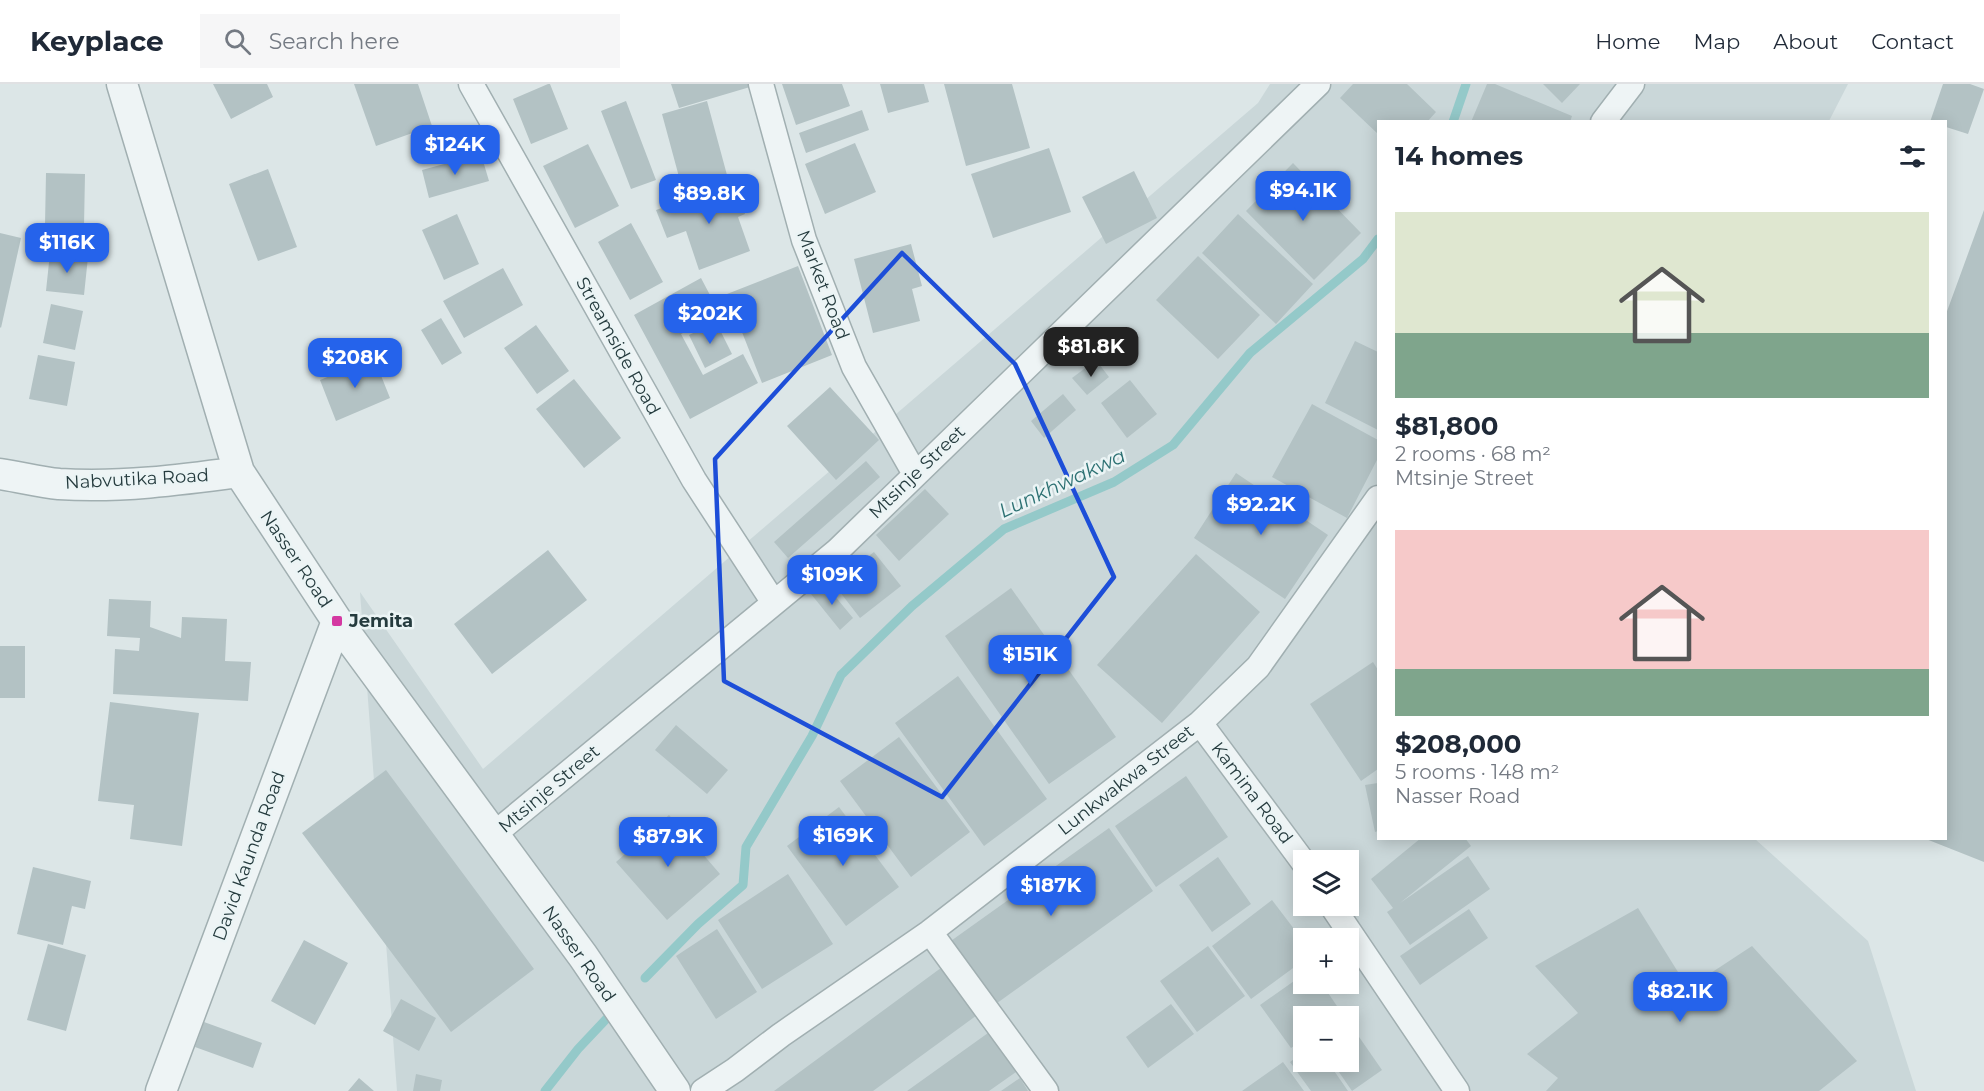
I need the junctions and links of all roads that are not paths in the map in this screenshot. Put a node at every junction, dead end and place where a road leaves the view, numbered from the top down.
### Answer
1 (122, 84) edge
2 (471, 84) edge
3 (762, 84) edge
4 (1318, 84) edge
5 (1632, 84) edge
6 (1605, 120) edge
7 (239, 472) junction
8 (0, 474) edge
9 (915, 474) junction
10 (1377, 499) edge
11 (774, 603) junction
12 (337, 621) junction
13 (1200, 723) junction
14 (493, 835) junction
15 (1294, 850) edge
16 (1339, 916) edge
17 (930, 932) junction
18 (162, 1091) edge
19 (675, 1091) edge
20 (703, 1091) edge
21 (1046, 1091) edge
22 (1457, 1091) edge

1 - 7 street, Nasser Road
2 - 11 street, Streamside Road
3 - 9 street, Market Road
4 - 9 street, Mtsinje Street
5 - 6 street
7 - 8 street, Nabvutika Road
7 - 12 street, Nasser Road
9 - 11 street, Mtsinje Street
10 - 13 street, Lunkwakwa Street
11 - 14 street, Mtsinje Street
12 - 14 street, Nasser Road
12 - 18 street, David Kaunda Road
13 - 15 street, Kamina Road
13 - 17 street, Lunkwakwa Street
14 - 19 street, Nasser Road
16 - 22 street
17 - 20 street, Lunkwakwa Street
17 - 21 street

